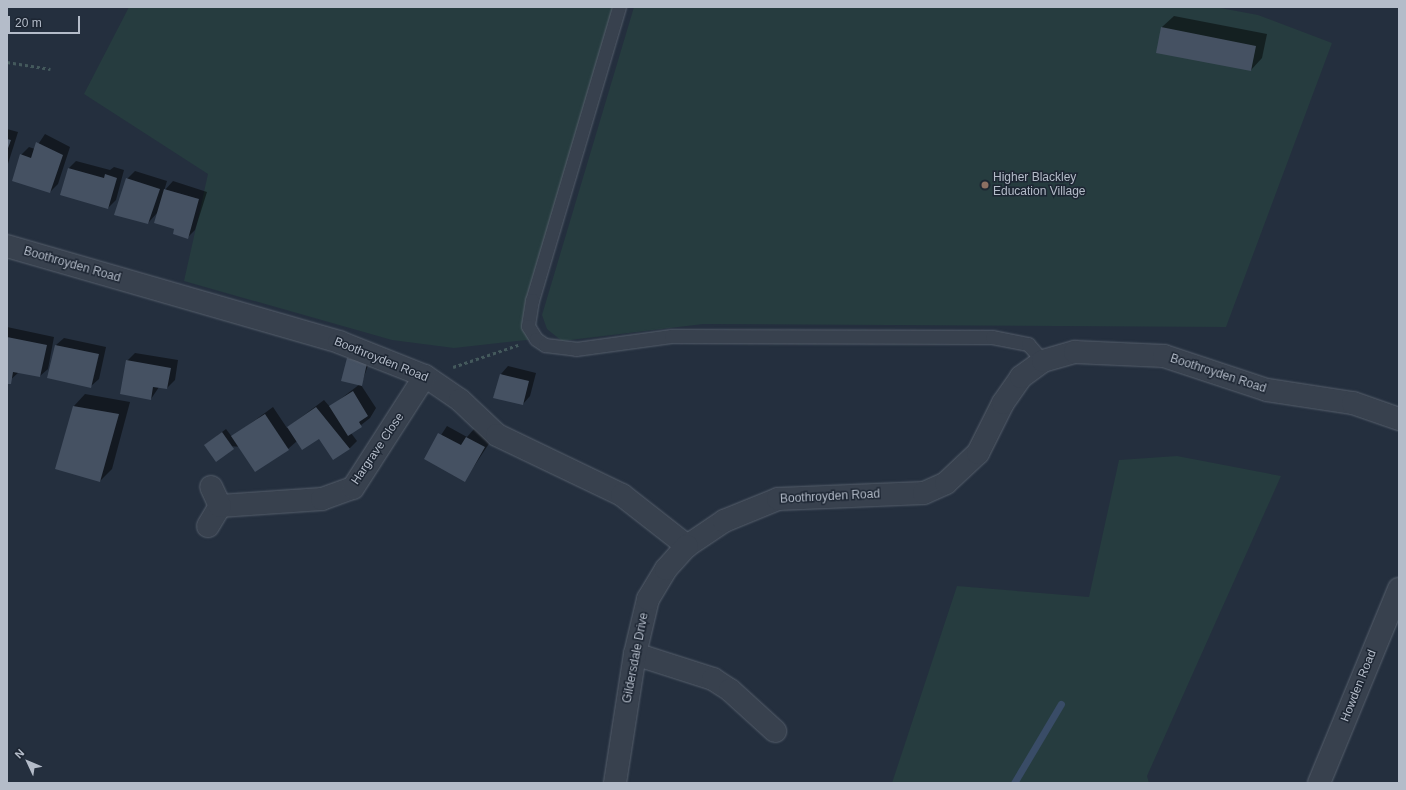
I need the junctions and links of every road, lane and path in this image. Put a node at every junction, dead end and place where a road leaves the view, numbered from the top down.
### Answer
1 (619, 7) edge
2 (7, 62) edge
3 (50, 69) dead end
4 (7, 246) edge
5 (536, 339) junction
6 (1043, 361) junction
7 (425, 376) junction
8 (1399, 419) edge
9 (210, 487) dead end
10 (220, 506) junction
11 (208, 526) dead end
12 (687, 546) junction
13 (1399, 589) edge
14 (635, 654) junction
15 (775, 731) dead end
16 (615, 783) edge
17 (1319, 783) edge

1 - 5 lane
2 - 3 path
4 - 7 street, Boothroyden Road
5 - 6 lane
5 - 7 path
6 - 8 street, Boothroyden Road
6 - 12 street, Boothroyden Road
7 - 10 street, Hargrave Close
7 - 12 street, Boothroyden Road
9 - 10 street
10 - 11 street
12 - 14 street, Gildersdale Drive
13 - 17 street, Howden Road
14 - 15 street
14 - 16 street, Gildersdale Drive

